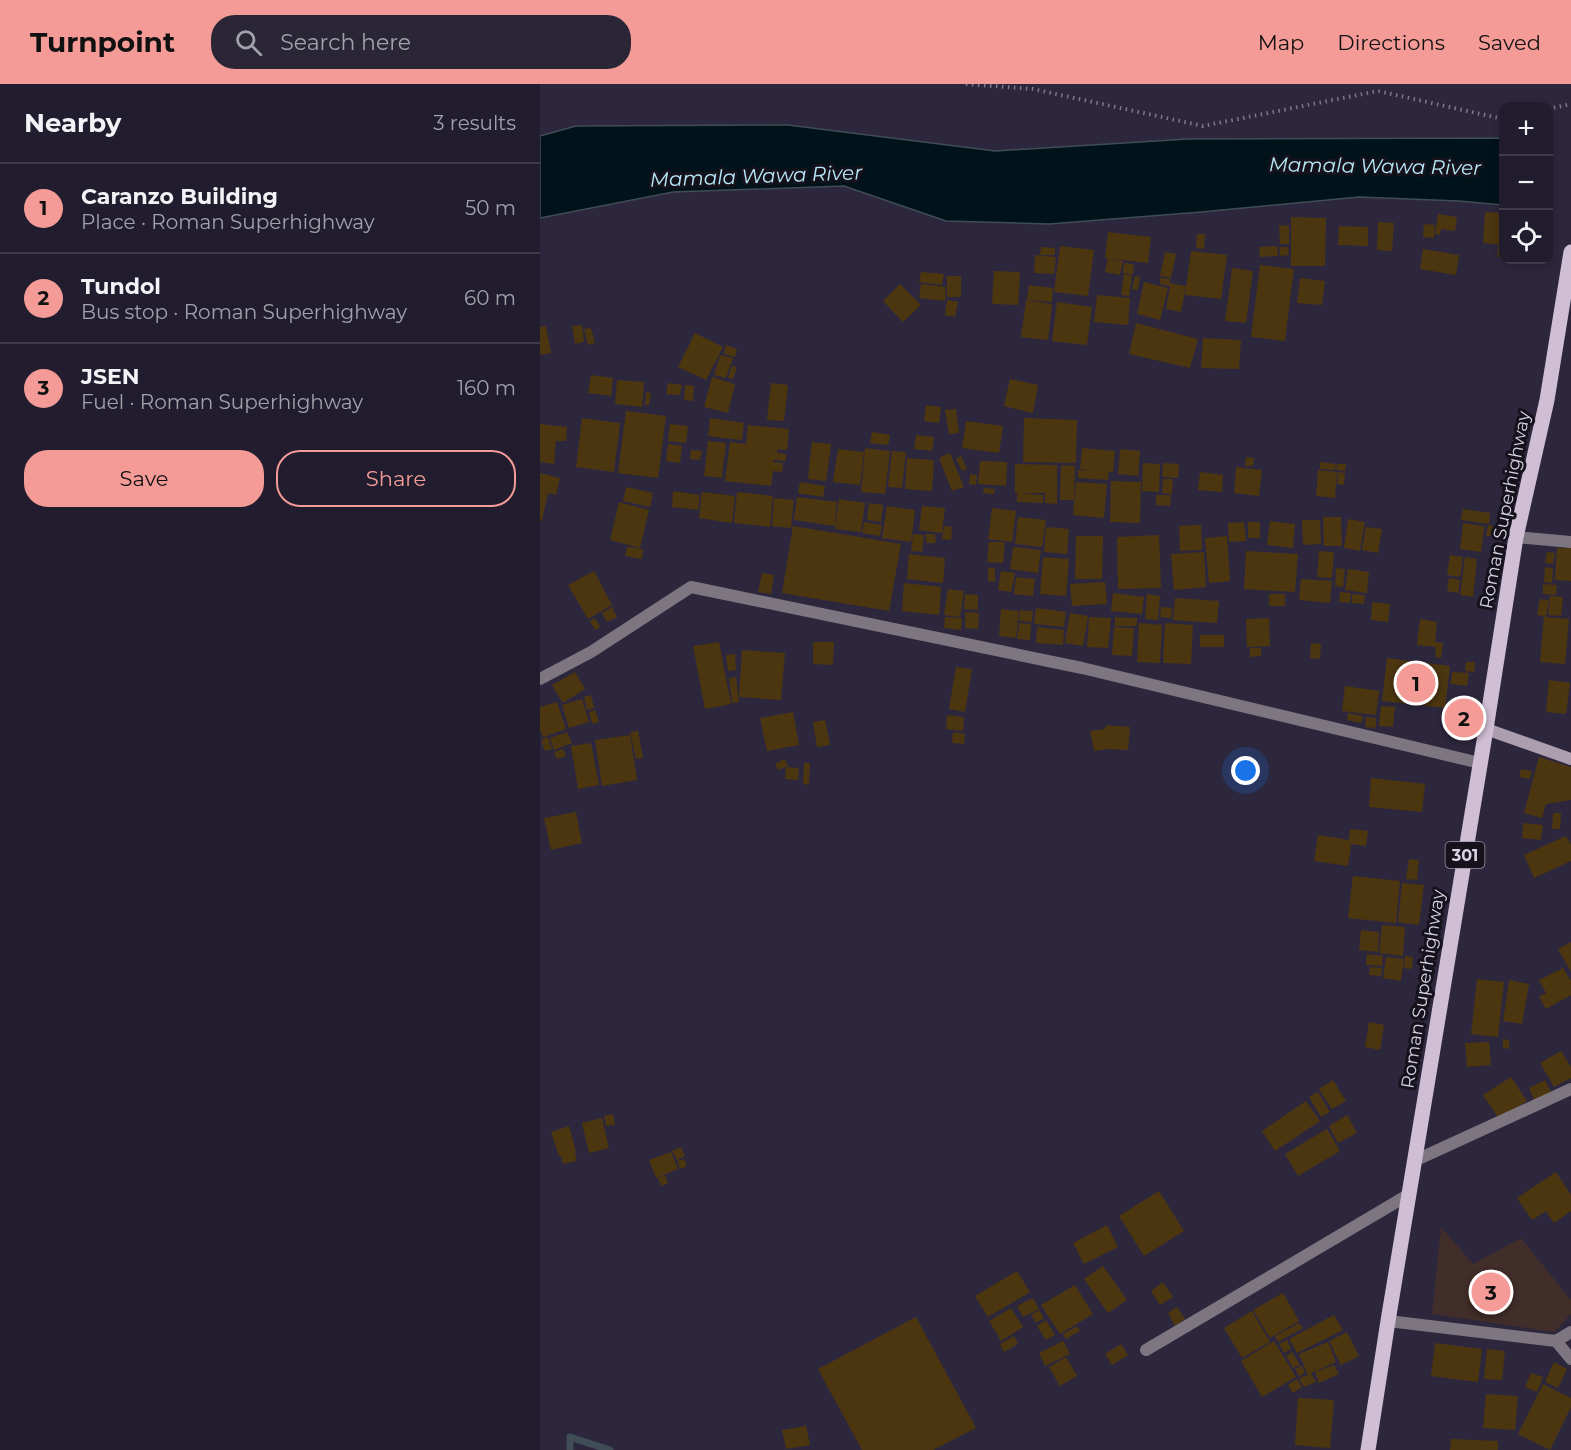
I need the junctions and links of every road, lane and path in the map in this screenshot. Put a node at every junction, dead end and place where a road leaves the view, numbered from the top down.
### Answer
1 (966, 84) edge
2 (1571, 104) edge
3 (1553, 108) edge
4 (1499, 118) edge
5 (1570, 256) edge
6 (1516, 537) junction
7 (1571, 542) edge
8 (540, 680) edge
9 (1486, 729) junction
10 (1571, 759) edge
11 (1480, 763) junction
12 (1571, 1089) edge
13 (1414, 1161) junction
14 (1408, 1195) junction
15 (1388, 1321) junction
16 (1571, 1332) edge
17 (1556, 1341) junction
18 (1146, 1350) dead end
19 (1571, 1359) edge
20 (1368, 1450) edge

1 - 4 path
2 - 3 path
5 - 6 main road, Roman Superhighway / 301
6 - 7 street
6 - 9 main road, Roman Superhighway / 301
8 - 11 street
9 - 10 street
9 - 11 main road, Roman Superhighway / 301
11 - 13 main road, Roman Superhighway / 301
12 - 13 street
13 - 14 main road, Roman Superhighway / 301
14 - 15 main road, Roman Superhighway / 301
14 - 18 street
15 - 17 street
15 - 20 main road, Roman Superhighway / 301
16 - 17 street
17 - 19 street

